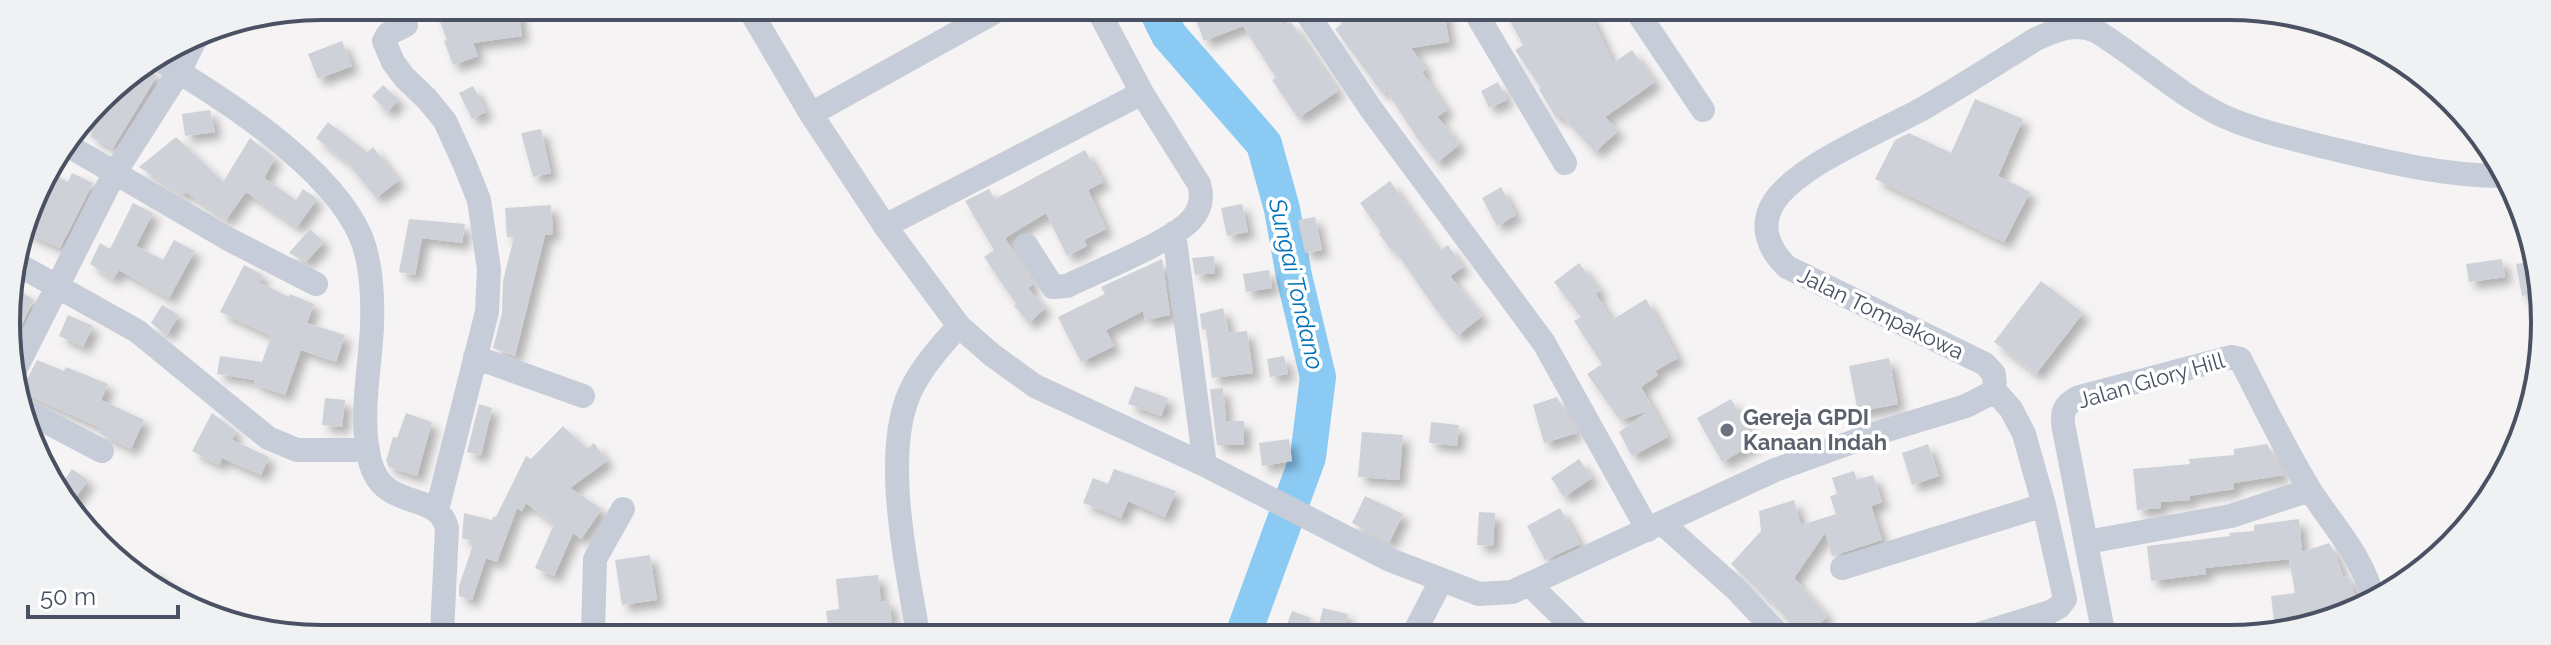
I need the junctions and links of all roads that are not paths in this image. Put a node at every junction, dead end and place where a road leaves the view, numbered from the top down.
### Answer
1 (405, 20) edge
2 (756, 20) edge
3 (980, 20) edge
4 (1115, 20) edge
5 (1311, 20) edge
6 (1480, 20) edge
7 (1643, 20) edge
8 (190, 51) edge
9 (166, 64) edge
10 (179, 72) junction
11 (1142, 93) junction
12 (1703, 110) dead end
13 (811, 114) junction
14 (74, 150) edge
15 (1565, 163) dead end
16 (114, 174) junction
17 (2493, 176) edge
18 (885, 226) junction
19 (1174, 233) junction
20 (1026, 245) dead end
21 (25, 269) edge
22 (316, 284) dead end
23 (58, 288) junction
24 (959, 326) junction
25 (22, 356) edge
26 (475, 357) junction
27 (1995, 391) junction
28 (583, 396) dead end
29 (35, 416) edge
30 (368, 450) junction
31 (102, 451) dead end
32 (1205, 465) junction
33 (2310, 490) junction
34 (2044, 505) junction
35 (623, 509) dead end
36 (437, 510) junction
37 (1655, 527) junction
38 (2087, 542) junction
39 (1842, 568) dead end
40 (1441, 581) junction
41 (1530, 585) junction
42 (2371, 589) edge
43 (442, 625) edge
44 (593, 625) edge
45 (916, 625) edge
46 (1418, 625) edge
47 (1571, 625) edge
48 (1770, 625) edge
49 (2008, 625) edge
50 (2102, 625) edge

1 - 26 street
2 - 13 street
3 - 13 street
4 - 11 street
5 - 37 street
6 - 15 street
7 - 12 street
8 - 10 street
9 - 10 street
10 - 16 street
10 - 30 street
11 - 18 street
11 - 19 street
13 - 18 street
14 - 16 street
16 - 22 street
16 - 23 street
17 - 27 street, Jalan Tompakowa
18 - 24 street
19 - 20 street
19 - 32 street
21 - 23 street
23 - 25 street
23 - 30 street
24 - 32 street
24 - 45 street
26 - 28 street
26 - 36 street
27 - 34 street, Jalan Tompakowa
27 - 37 street
29 - 31 street
30 - 36 street
32 - 40 street
33 - 38 street
33 - 38 street, Jalan Glory Hill
33 - 42 street, Jalan Glory Hill
34 - 39 street
34 - 49 street, Jalan Tompakowa
35 - 44 street
36 - 43 street
37 - 41 street
37 - 48 street
38 - 50 street, Jalan Glory Hill
40 - 41 street
40 - 46 street
41 - 47 street

